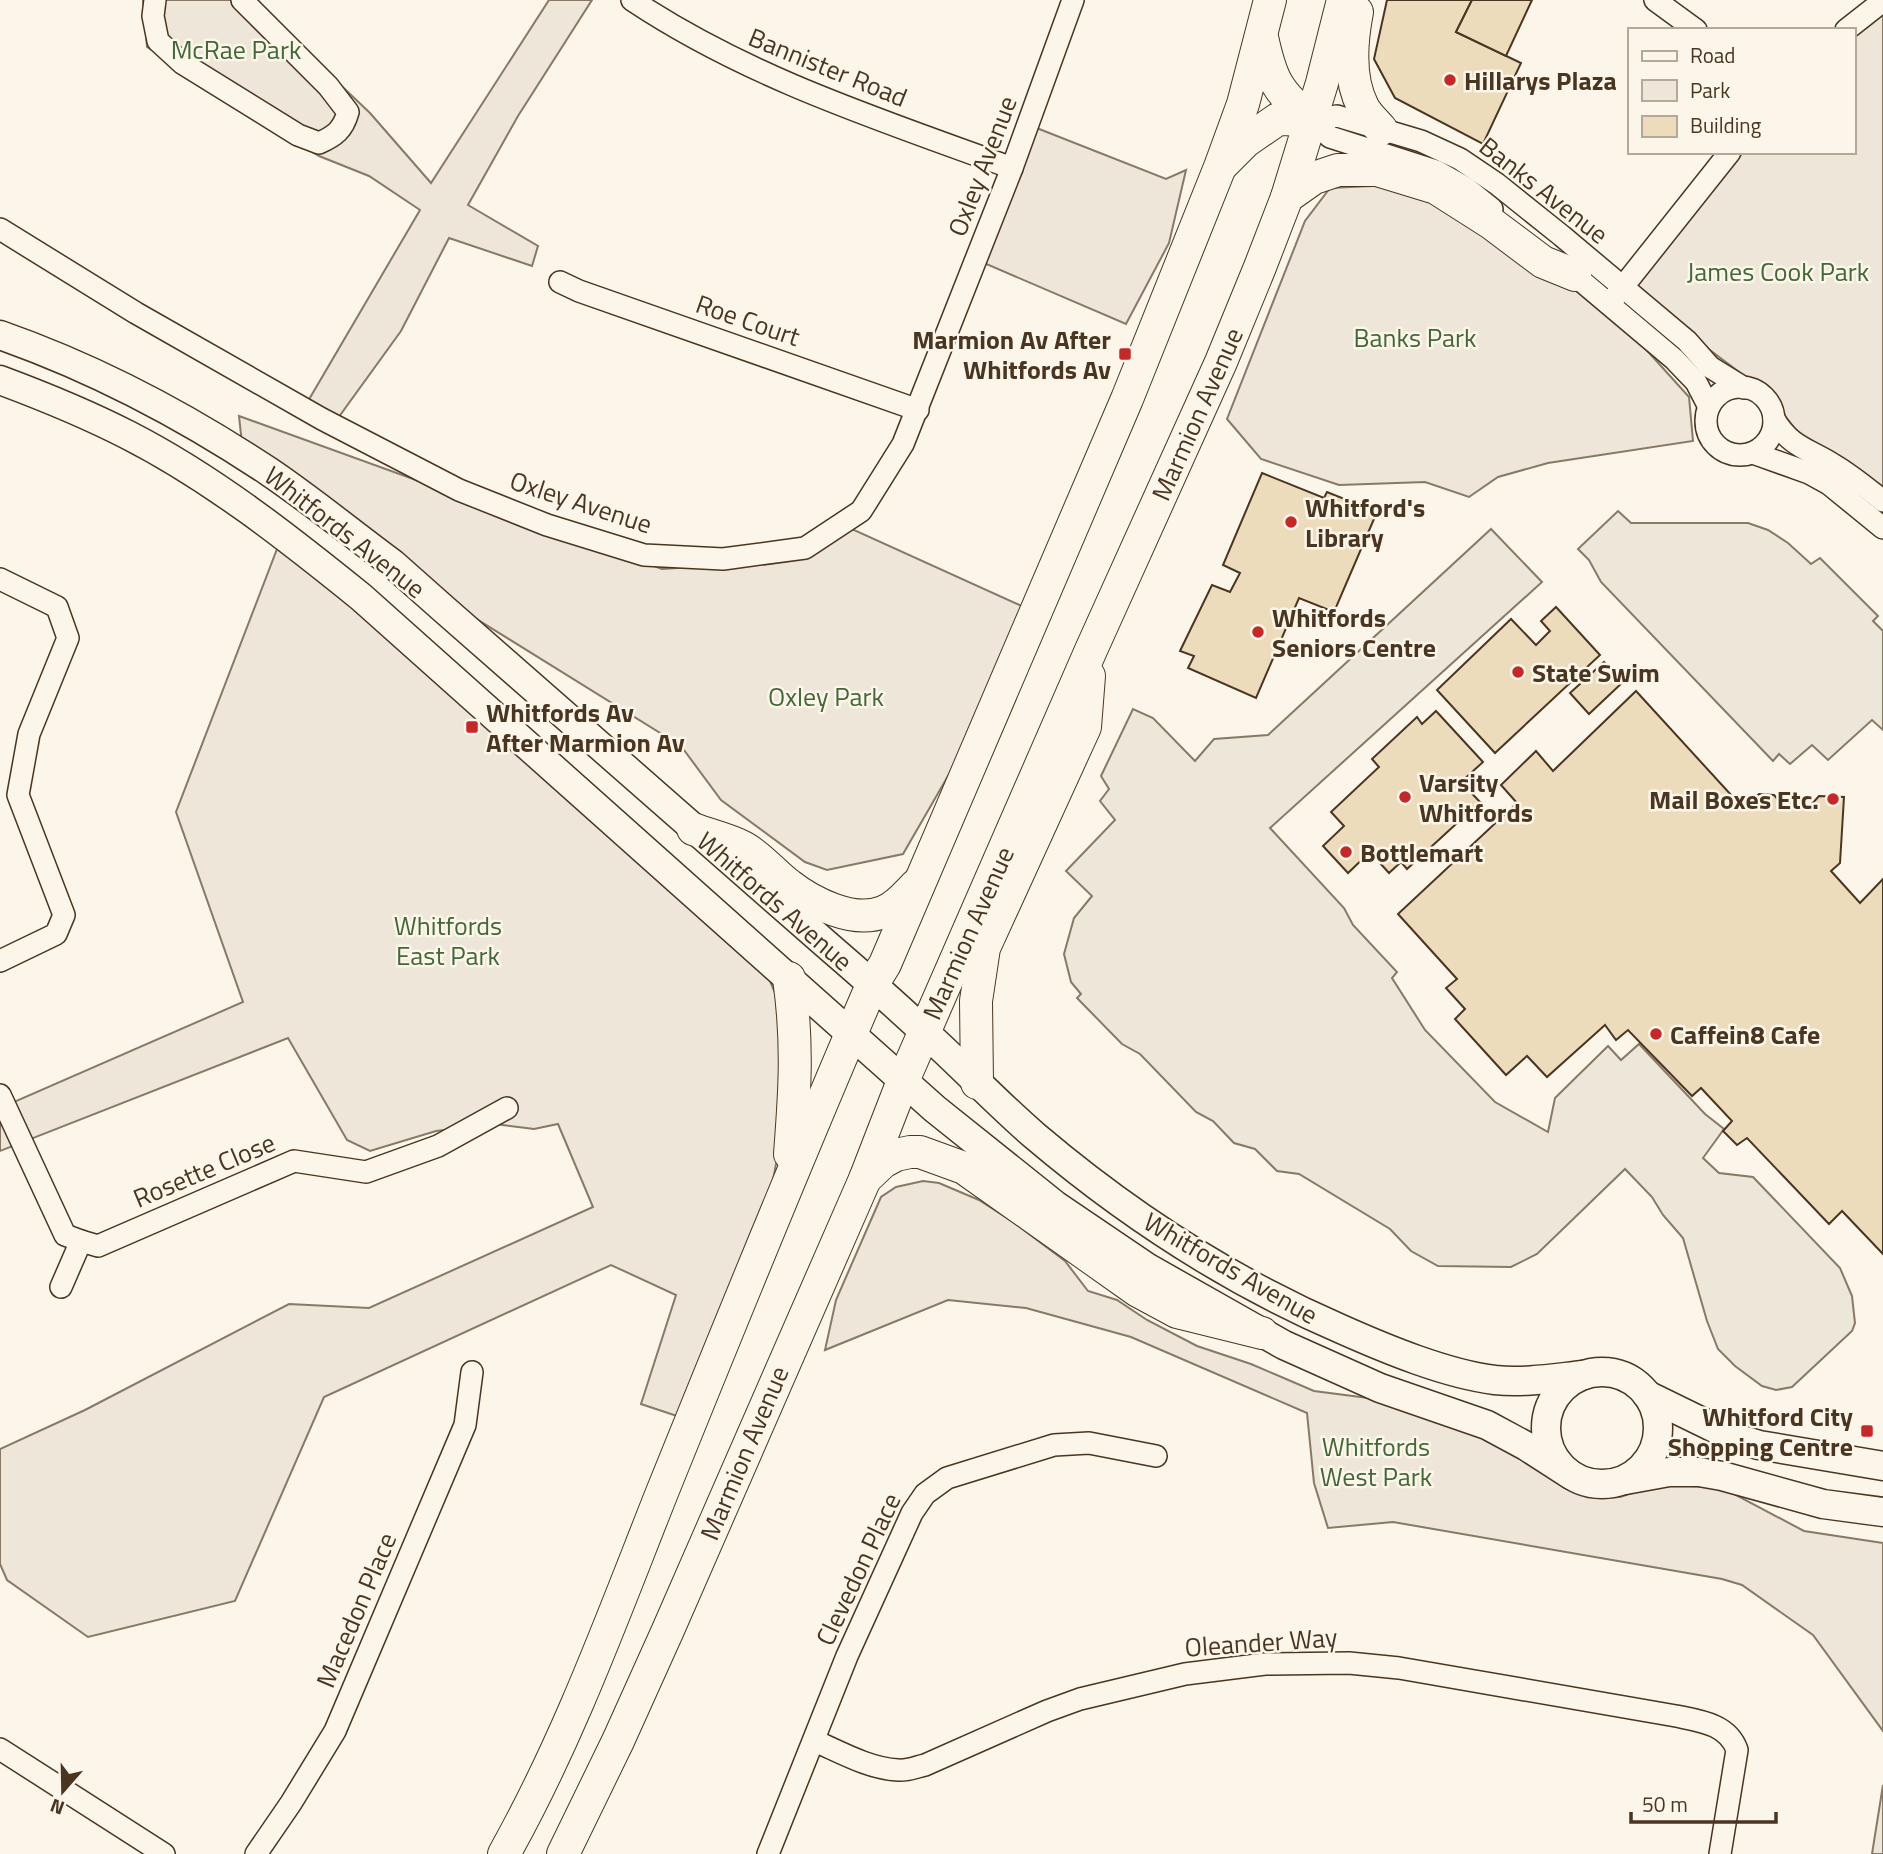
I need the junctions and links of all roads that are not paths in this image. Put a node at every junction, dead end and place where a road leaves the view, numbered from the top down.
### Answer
1 (155, 0) edge
2 (242, 0) edge
3 (632, 0) edge
4 (1073, 0) edge
5 (1270, 0) edge
6 (1343, 0) edge
7 (1359, 0) edge
8 (1655, 0) edge
9 (1883, 1) edge
10 (1693, 28) edge
11 (1849, 28) edge
12 (1262, 36) junction
13 (1311, 120) junction
14 (1381, 129) junction
15 (1728, 154) edge
16 (1220, 167) junction
17 (1012, 168) junction
18 (1287, 197) junction
19 (0, 229) edge
20 (1575, 275) junction
21 (560, 282) dead end
22 (1616, 296) junction
23 (0, 335) edge
24 (0, 380) edge
25 (1744, 388) junction
26 (1709, 407) junction
27 (918, 410) junction
28 (1774, 419) junction
29 (1753, 453) junction
30 (1883, 500) edge
31 (1883, 528) edge
32 (0, 579) edge
33 (1091, 650) junction
34 (693, 829) junction
35 (920, 882) junction
36 (0, 961) edge
37 (789, 978) junction
38 (872, 985) junction
39 (852, 1032) junction
40 (925, 1032) junction
41 (903, 1081) junction
42 (977, 1083) junction
43 (0, 1095) edge
44 (507, 1108) dead end
45 (865, 1179) junction
46 (787, 1183) junction
47 (81, 1241) junction
48 (61, 1287) dead end
49 (1262, 1333) junction
50 (471, 1372) dead end
51 (1584, 1375) junction
52 (1647, 1395) junction
53 (1156, 1456) dead end
54 (1883, 1466) edge
55 (1571, 1475) junction
56 (1624, 1480) junction
57 (1883, 1512) edge
58 (815, 1741) junction
59 (0, 1749) edge
60 (572, 1845) edge
61 (164, 1854) edge
62 (256, 1854) edge
63 (504, 1854) edge
64 (768, 1854) edge
65 (1720, 1854) edge

1 - 2 street
3 - 17 street, Bannister Road
4 - 17 street, Oxley Avenue
5 - 12 highway
6 - 13 highway, Marmion Avenue
7 - 14 highway
8 - 10 street
9 - 11 street
12 - 13 highway
12 - 16 highway
13 - 14 street, Banks Avenue
13 - 16 highway
13 - 18 highway, Marmion Avenue
13 - 20 street, Banks Avenue
14 - 22 street, Banks Avenue
15 - 22 street
16 - 35 highway
17 - 27 street, Oxley Avenue
18 - 20 highway
18 - 33 highway, Marmion Avenue
19 - 27 street, Oxley Avenue
20 - 22 street, Banks Avenue
21 - 27 street, Roe Court
22 - 25 street, Banks Avenue
22 - 26 street, Banks Avenue
23 - 34 main road, Whitfords Avenue
24 - 37 main road, Whitfords Avenue
25 - 26 street
25 - 28 street
26 - 29 street
28 - 29 street
28 - 30 street
29 - 31 street
32 - 36 street
33 - 40 highway, Marmion Avenue
33 - 42 highway
34 - 35 highway
34 - 38 main road, Whitfords Avenue
35 - 38 highway
37 - 39 main road, Whitfords Avenue
37 - 46 highway
38 - 39 highway
38 - 40 main road, Whitfords Avenue
39 - 41 main road, Whitfords Avenue
39 - 46 highway
40 - 41 highway, Marmion Avenue
40 - 42 main road, Whitfords Avenue
41 - 45 highway, Marmion Avenue
41 - 49 main road, Whitfords Avenue
42 - 51 main road, Whitfords Avenue
43 - 47 street
44 - 47 street, Rosette Close
45 - 49 highway
45 - 60 highway, Marmion Avenue
46 - 63 highway
47 - 48 street
49 - 55 main road, Whitfords Avenue
50 - 62 street, Macedon Place
51 - 52 main road
51 - 55 main road
52 - 54 main road
52 - 56 main road
53 - 58 street, Clevedon Place
55 - 56 main road
56 - 57 main road
58 - 64 street, Clevedon Place
58 - 65 street, Oleander Way
59 - 61 street

